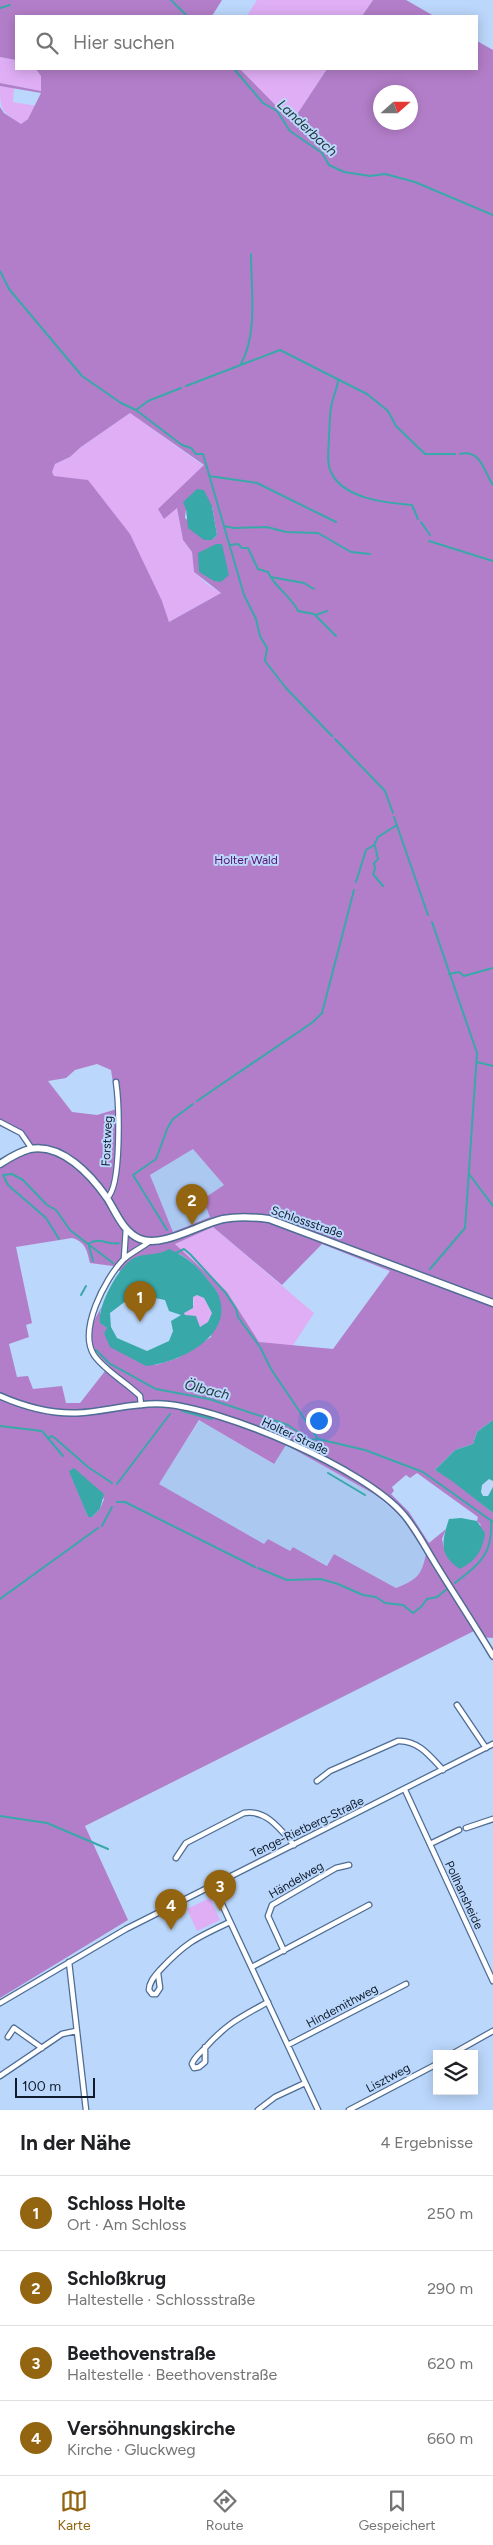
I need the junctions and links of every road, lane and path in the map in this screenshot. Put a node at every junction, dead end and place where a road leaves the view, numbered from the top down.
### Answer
1 (116, 1082) dead end
2 (0, 1122) edge
3 (32, 1149) junction
4 (0, 1164) edge
5 (107, 1198) junction
6 (126, 1228) junction
7 (148, 1242) junction
8 (124, 1259) junction
9 (493, 1303) edge
10 (0, 1396) edge
11 (141, 1404) junction
12 (493, 1656) edge
13 (457, 1705) dead end
14 (493, 1744) edge
15 (486, 1748) junction
16 (443, 1770) junction
17 (317, 1782) dead end
18 (405, 1790) junction
19 (493, 1819) edge
20 (466, 1828) dead end
21 (459, 1830) dead end
22 (430, 1844) junction
23 (294, 1845) junction
24 (176, 1858) dead end
25 (349, 1865) dead end
26 (213, 1885) junction
27 (369, 1905) dead end
28 (230, 1922) junction
29 (284, 1950) junction
30 (69, 1962) junction
31 (252, 1967) junction
32 (158, 1973) dead end
33 (493, 1981) edge
34 (406, 1984) dead end
35 (268, 2002) junction
36 (0, 2003) edge
37 (76, 2031) junction
38 (493, 2031) edge
39 (8, 2037) dead end
40 (288, 2045) junction
41 (205, 2047) dead end
42 (42, 2048) junction
43 (459, 2050) edge
44 (433, 2066) edge
45 (0, 2076) edge
46 (305, 2083) junction
47 (85, 2110) edge
48 (258, 2110) edge
49 (318, 2110) edge
50 (350, 2110) edge

1 - 5 street, Forstweg
2 - 3 street
3 - 4 main road
3 - 5 main road
5 - 6 main road
6 - 7 main road
6 - 8 street
7 - 8 street
7 - 9 main road, Schlossstraße
8 - 11 street
10 - 11 street, Holter Straße
11 - 12 street, Holter Straße
13 - 15 street
14 - 15 street, Tenge-Rietberg-Straße
15 - 16 street, Tenge-Rietberg-Straße
16 - 17 street
16 - 18 street, Tenge-Rietberg-Straße
18 - 22 street, Pollhansheide
18 - 23 street, Tenge-Rietberg-Straße
19 - 20 street
21 - 22 street
22 - 33 street, Pollhansheide
23 - 24 street
23 - 26 street, Tenge-Rietberg-Straße
25 - 29 street, Händelweg
26 - 28 street
26 - 30 street, Tenge-Rietberg-Straße
27 - 29 street
28 - 31 street
28 - 32 street
29 - 31 street
30 - 36 street, Tenge-Rietberg-Straße
30 - 37 street
31 - 35 street
34 - 40 street, Hindemithweg
35 - 40 street
35 - 41 street
37 - 42 street
37 - 47 street
38 - 43 street
39 - 42 street
40 - 46 street
42 - 45 street
44 - 50 street, Lisztweg
46 - 48 street
46 - 49 street

